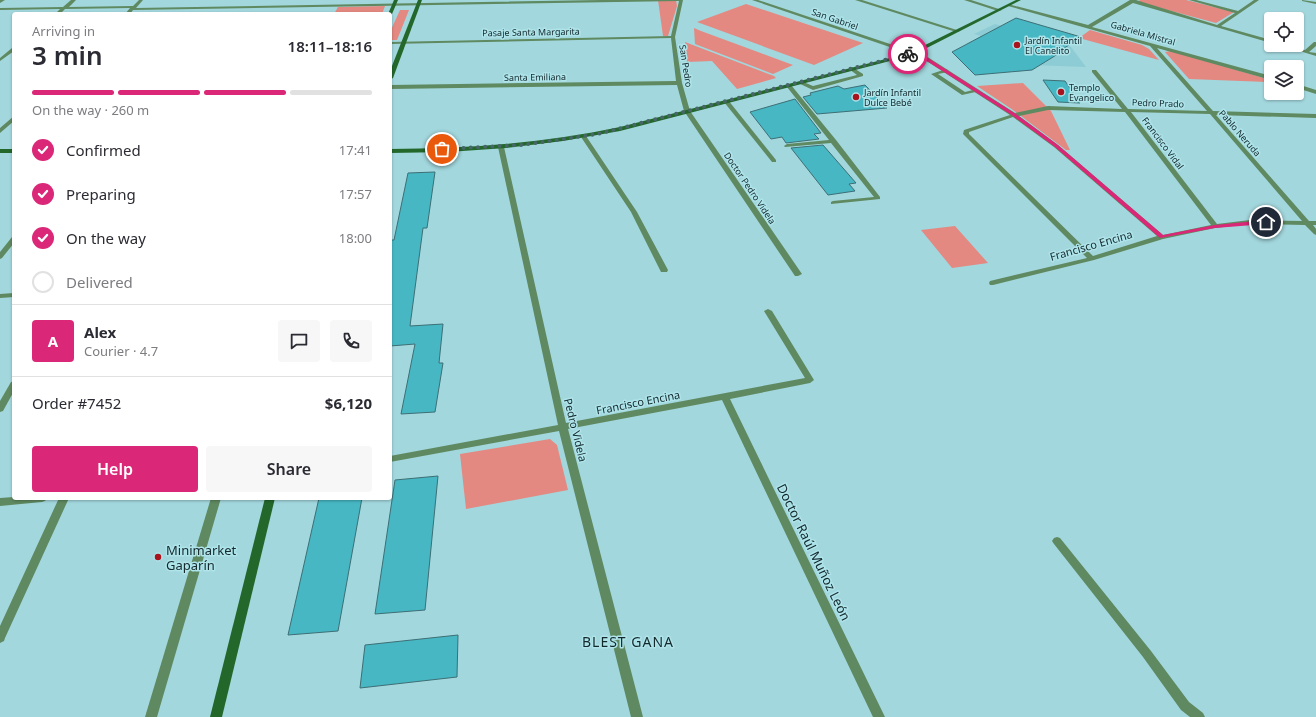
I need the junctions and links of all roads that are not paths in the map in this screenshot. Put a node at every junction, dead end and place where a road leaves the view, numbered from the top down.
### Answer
1 (3, 0) edge
2 (74, 0) edge
3 (141, 0) edge
4 (396, 0) edge
5 (681, 0) edge
6 (754, 0) edge
7 (772, 0) edge
8 (857, 0) edge
9 (966, 0) edge
10 (1020, 0) edge
11 (1191, 0) edge
12 (1257, 0) edge
13 (1304, 0) edge
14 (1133, 1) edge
15 (0, 2) edge
16 (419, 2) edge
17 (763, 3) junction
18 (1316, 3) edge
19 (393, 5) junction
20 (1010, 5) junction
21 (333, 6) junction
22 (65, 8) junction
23 (133, 8) junction
24 (1, 9) edge
25 (1000, 10) junction
26 (60, 12) edge
27 (129, 12) edge
28 (330, 12) edge
29 (391, 12) edge
30 (1238, 12) junction
31 (1088, 26) junction
32 (1218, 26) junction
33 (958, 31) junction
34 (673, 37) junction
35 (1264, 40) edge
36 (392, 43) edge
37 (404, 43) junction
38 (1316, 43) edge
39 (1151, 44) junction
40 (12, 51) edge
41 (1306, 52) joint
42 (911, 54) junction
43 (1316, 55) edge
44 (0, 60) edge
45 (852, 69) junction
46 (946, 71) junction
47 (1094, 71) dead end
48 (392, 73) edge
49 (1264, 76) edge
50 (679, 83) junction
51 (801, 83) junction
52 (789, 86) junction
53 (392, 87) edge
54 (1304, 88) edge
55 (977, 91) junction
56 (1316, 92) edge
57 (726, 101) junction
58 (687, 111) junction
59 (1127, 111) junction
60 (1211, 114) junction
61 (1014, 115) junction
62 (1313, 116) edge
63 (12, 120) edge
64 (1316, 122) edge
65 (0, 131) edge
66 (584, 136) junction
67 (834, 141) junction
68 (787, 146) dead end
69 (501, 147) junction
70 (0, 151) edge
71 (12, 151) edge
72 (392, 151) edge
73 (774, 161) dead end
74 (833, 203) dead end
75 (1307, 222) junction
76 (1316, 223) edge
77 (1215, 226) junction
78 (1316, 233) edge
79 (1162, 237) junction
80 (12, 241) edge
81 (0, 257) edge
82 (1092, 259) junction
83 (664, 270) dead end
84 (798, 274) dead end
85 (992, 283) dead end
86 (12, 295) edge
87 (0, 296) edge
88 (768, 311) dead end
89 (12, 388) edge
90 (725, 397) junction
91 (0, 409) edge
92 (563, 428) junction
93 (392, 459) edge
94 (21, 500) edge
95 (63, 500) edge
96 (215, 500) edge
97 (270, 500) edge
98 (0, 502) edge
99 (1057, 541) dead end
100 (0, 638) edge
101 (151, 717) edge
102 (216, 717) edge
103 (637, 717) edge
104 (880, 717) edge
105 (1199, 717) edge

1 - 15 street
2 - 22 street
3 - 23 street
4 - 19 main road
5 - 16 street
5 - 34 street, San Pedro
6 - 17 street, San Gabriel
7 - 17 street
8 - 33 street
9 - 25 street
10 - 20 main road
11 - 30 street
12 - 30 street
13 - 18 street
14 - 31 street
14 - 32 street
16 - 19 street
16 - 37 main road
17 - 42 street, San Gabriel
19 - 21 street
19 - 29 main road
20 - 25 main road
20 - 31 street, Gabriela Mistral
21 - 23 street
21 - 28 street
22 - 23 street
22 - 24 street
22 - 26 street
23 - 27 street
25 - 33 main road
30 - 32 street
31 - 39 street, Gabriela Mistral
32 - 35 street
33 - 42 main road
34 - 37 street, Pasaje Santa Margarita
34 - 50 street, San Pedro
36 - 37 street, Pasaje Santa Margarita
37 - 48 main road
38 - 41 street
39 - 49 street, Gabriela Mistral
39 - 60 street, Pablo Neruda
40 - 44 street
41 - 43 street
42 - 45 main road
42 - 46 street, San Gabriel
45 - 51 main road
45 - 51 street
46 - 55 street, San Gabriel
46 - 55 street
47 - 59 street, Francisco Vidal
50 - 53 street, Santa Emiliana
50 - 58 street, San Pedro
51 - 52 main road
52 - 57 main road
52 - 67 street
54 - 56 street
55 - 61 street, San Gabriel
57 - 58 main road
57 - 73 street
58 - 66 main road
58 - 84 street, Doctor Pedro Videla
59 - 60 street, Pedro Prado
59 - 61 street, Pedro Prado
59 - 77 street, Francisco Vidal
60 - 62 street, Pedro Prado
60 - 75 street, Pablo Neruda
61 - 79 street, San Gabriel
61 - 82 street, Pedro Prado
62 - 64 street
63 - 65 street
66 - 69 main road
66 - 83 street
67 - 68 street
67 - 74 street
69 - 72 main road
69 - 92 street, Pedro Videla
70 - 71 main road
75 - 76 street, Francisco Encina
75 - 77 street, Francisco Encina
75 - 78 street, Pablo Neruda
77 - 79 street, Francisco Encina
79 - 82 street, Francisco Encina
80 - 81 street
82 - 85 street, Francisco Encina
86 - 87 street
88 - 90 street, Francisco Encina
89 - 91 street
90 - 92 street, Francisco Encina
90 - 104 street, Doctor Raúl Muñoz León
92 - 93 street, Francisco Encina
92 - 103 street, Pedro Videla
94 - 98 street
95 - 100 street
96 - 101 street
97 - 102 main road
99 - 105 street

